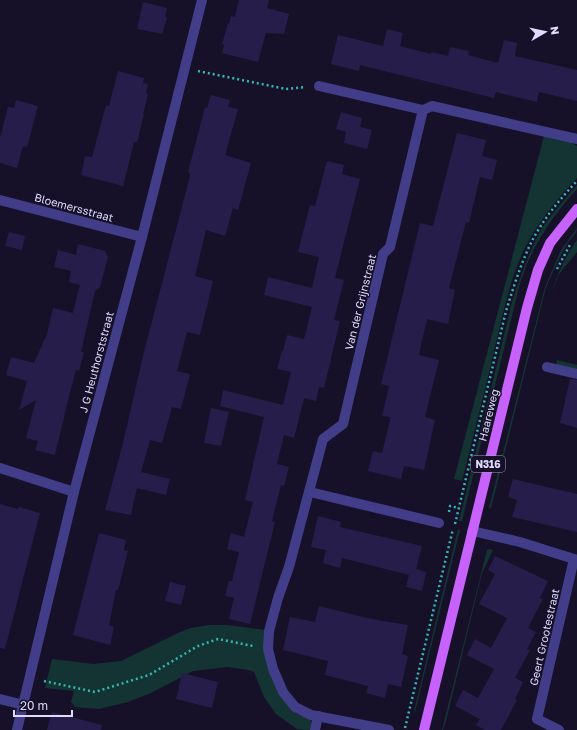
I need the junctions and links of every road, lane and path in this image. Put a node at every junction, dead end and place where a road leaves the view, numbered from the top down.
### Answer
1 (202, 0) edge
2 (184, 68) junction
3 (319, 86) joint
4 (423, 110) junction
5 (577, 139) edge
6 (0, 200) edge
7 (577, 209) edge
8 (142, 238) junction
9 (547, 367) dead end
10 (577, 374) edge
11 (0, 468) edge
12 (74, 492) junction
13 (310, 492) junction
14 (438, 524) dead end
15 (472, 531) junction
16 (575, 560) edge
17 (268, 649) junction
18 (30, 679) junction
19 (0, 699) edge
20 (24, 705) junction
21 (318, 716) junction
22 (537, 719) junction
23 (17, 730) edge
24 (315, 730) edge
25 (389, 730) edge
26 (424, 730) edge
27 (535, 730) edge
28 (559, 730) edge

1 - 2 street, J G Heuthorststraat
2 - 3 path
2 - 8 street, J G Heuthorststraat
3 - 4 street
4 - 5 street
4 - 13 street, Van der Grijnstraat
6 - 8 street, Bloemersstraat
7 - 15 main road, Haareweg / N316
8 - 12 street, J G Heuthorststraat
9 - 10 street
11 - 12 street
12 - 18 street, J G Heuthorststraat
13 - 14 street
13 - 17 street, Van der Grijnstraat
15 - 16 street, Geert Grootestraat
15 - 26 main road, Haareweg / N316
16 - 22 street, Geert Grootestraat
17 - 18 path
17 - 21 street, Van der Grijnstraat
18 - 20 street, J G Heuthorststraat
19 - 20 street
20 - 23 street, J G Heuthorststraat
21 - 24 street
21 - 25 street, Van der Grijnstraat
22 - 27 street, Geert Grootestraat
22 - 28 street

